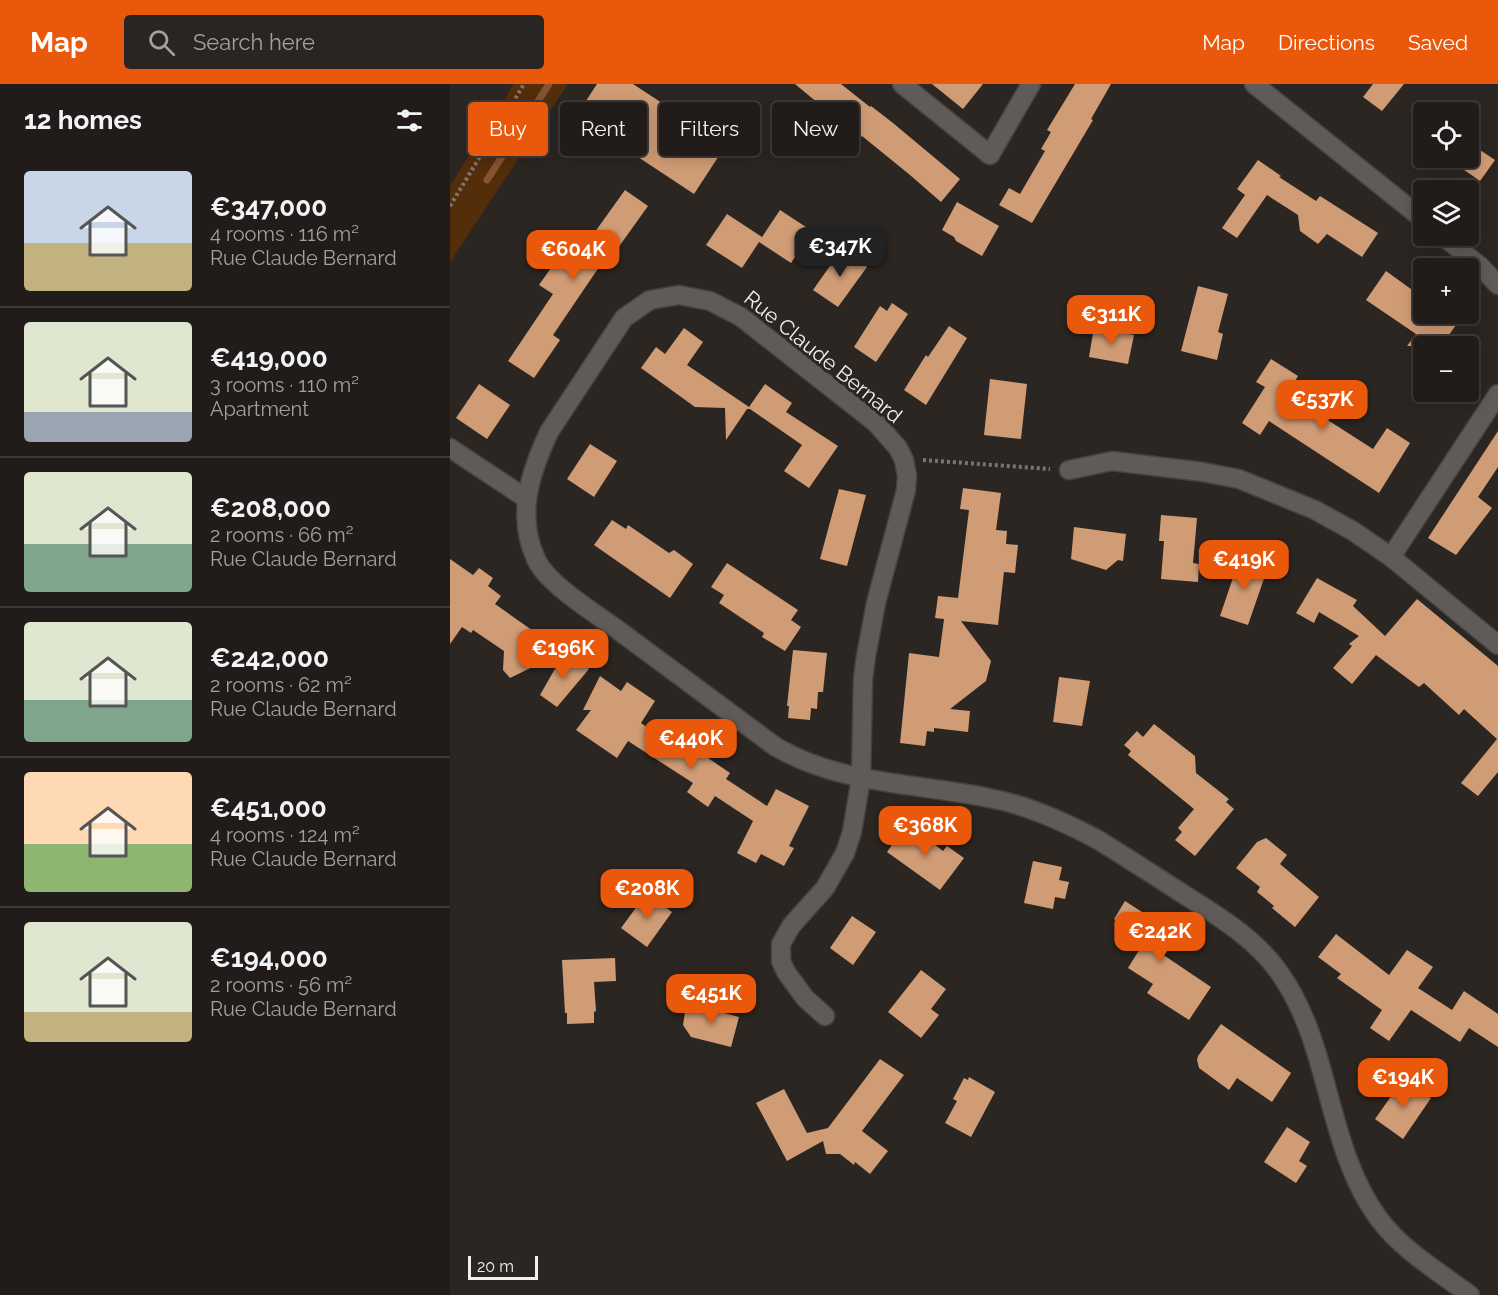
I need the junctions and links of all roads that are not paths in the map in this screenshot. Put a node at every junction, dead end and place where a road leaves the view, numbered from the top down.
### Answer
1 (902, 84) edge
2 (1031, 84) edge
3 (1254, 84) edge
4 (1413, 211) edge
5 (1455, 246) edge
6 (1498, 285) edge
7 (1498, 394) edge
8 (450, 448) edge
9 (1069, 471) road end
10 (526, 499) junction
11 (1391, 557) junction
12 (1498, 645) edge
13 (861, 778) junction
14 (825, 1016) dead end
15 (1470, 1295) edge

1 - 2 street
3 - 4 street
5 - 6 street
7 - 11 street
8 - 10 street
9 - 11 street
10 - 13 street, Rue Claude Bernard
10 - 13 street, Rue Claude Bernard
11 - 12 street
13 - 14 street
13 - 15 street, Rue Claude Bernard

